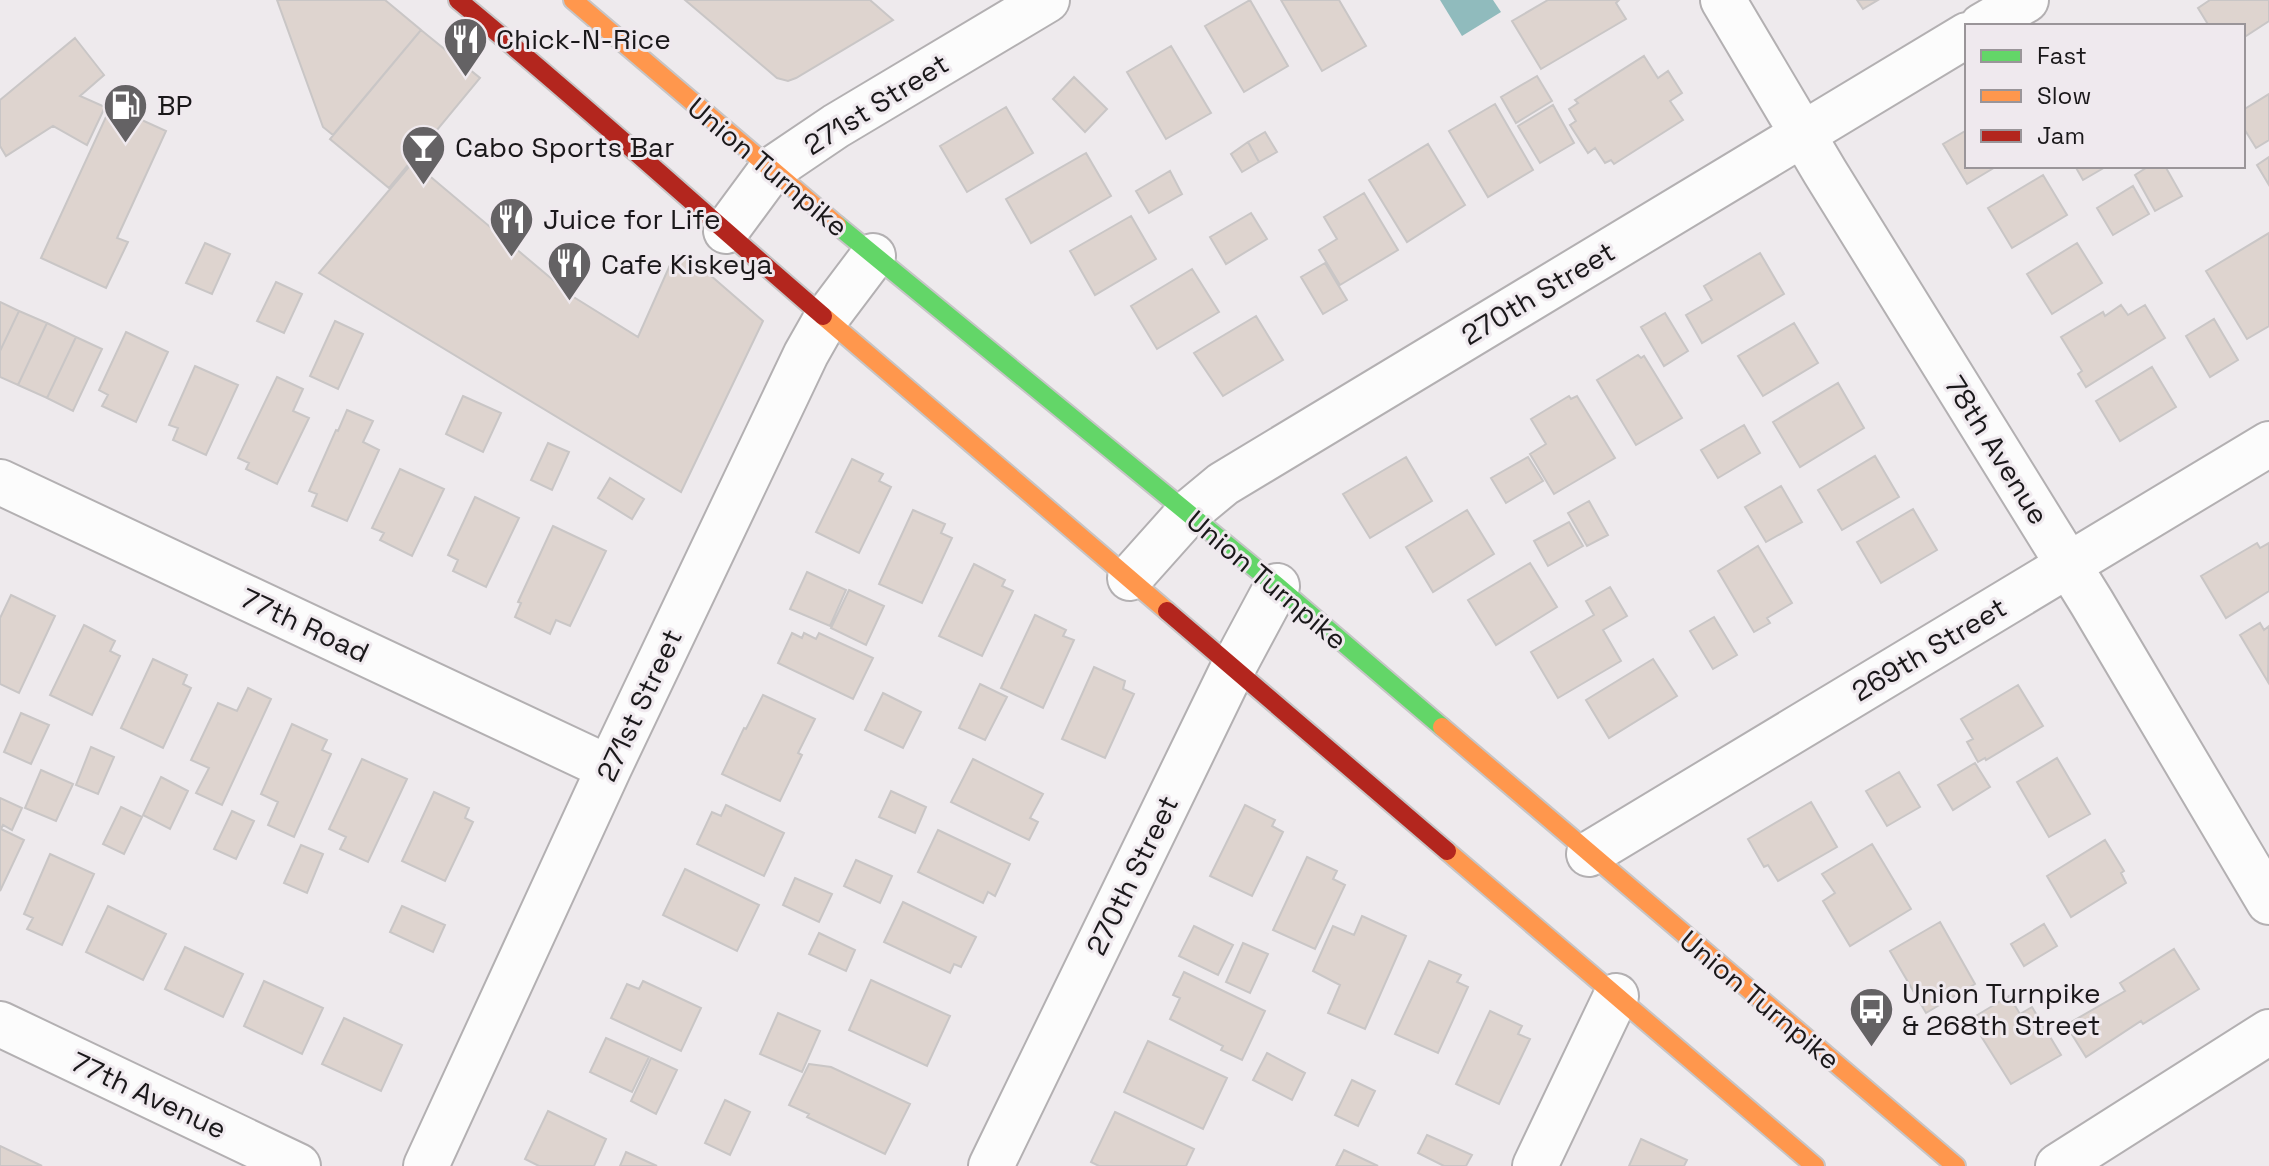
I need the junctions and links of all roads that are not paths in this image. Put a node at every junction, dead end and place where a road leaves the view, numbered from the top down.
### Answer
1 (458, 0) edge
2 (573, 0) edge
3 (1047, 0) edge
4 (1723, 0) edge
5 (2026, 0) edge
6 (1985, 24) edge
7 (1965, 36) edge
8 (1801, 133) junction
9 (771, 170) junction
10 (726, 231) junction
11 (873, 256) junction
12 (827, 317) junction
13 (2269, 444) edge
14 (0, 482) edge
15 (1188, 513) junction
16 (2067, 564) junction
17 (1130, 578) junction
18 (1277, 586) junction
19 (1233, 668) junction
20 (609, 768) junction
21 (1589, 854) junction
22 (2269, 902) edge
23 (1616, 996) junction
24 (0, 1024) edge
25 (2269, 1032) edge
26 (298, 1166) edge
27 (426, 1166) edge
28 (991, 1166) edge
29 (1535, 1166) edge
30 (1815, 1166) edge
31 (1956, 1166) edge
32 (2058, 1166) edge

1 - 10 main road
2 - 9 main road, Union Turnpike
3 - 9 street, 271st Street
4 - 8 street, 78th Avenue
5 - 6 street
7 - 8 street, 270th Street
8 - 15 street, 270th Street
8 - 16 street, 78th Avenue
9 - 10 street, 271st Street
9 - 11 main road, Union Turnpike
10 - 12 main road
11 - 12 street, 271st Street
11 - 15 main road, Union Turnpike
12 - 17 main road
12 - 20 street, 271st Street
13 - 16 street, 269th Street
14 - 20 street, 77th Road
15 - 17 street, 270th Street
15 - 18 main road, Union Turnpike
16 - 21 street, 269th Street
16 - 22 street, 78th Avenue
17 - 19 main road
18 - 19 street, 270th Street
18 - 21 main road, Union Turnpike
19 - 23 main road
19 - 28 street, 270th Street
20 - 27 street, 271st Street
21 - 31 main road, Union Turnpike
23 - 29 street
23 - 30 main road
24 - 26 street, 77th Avenue
25 - 32 street

